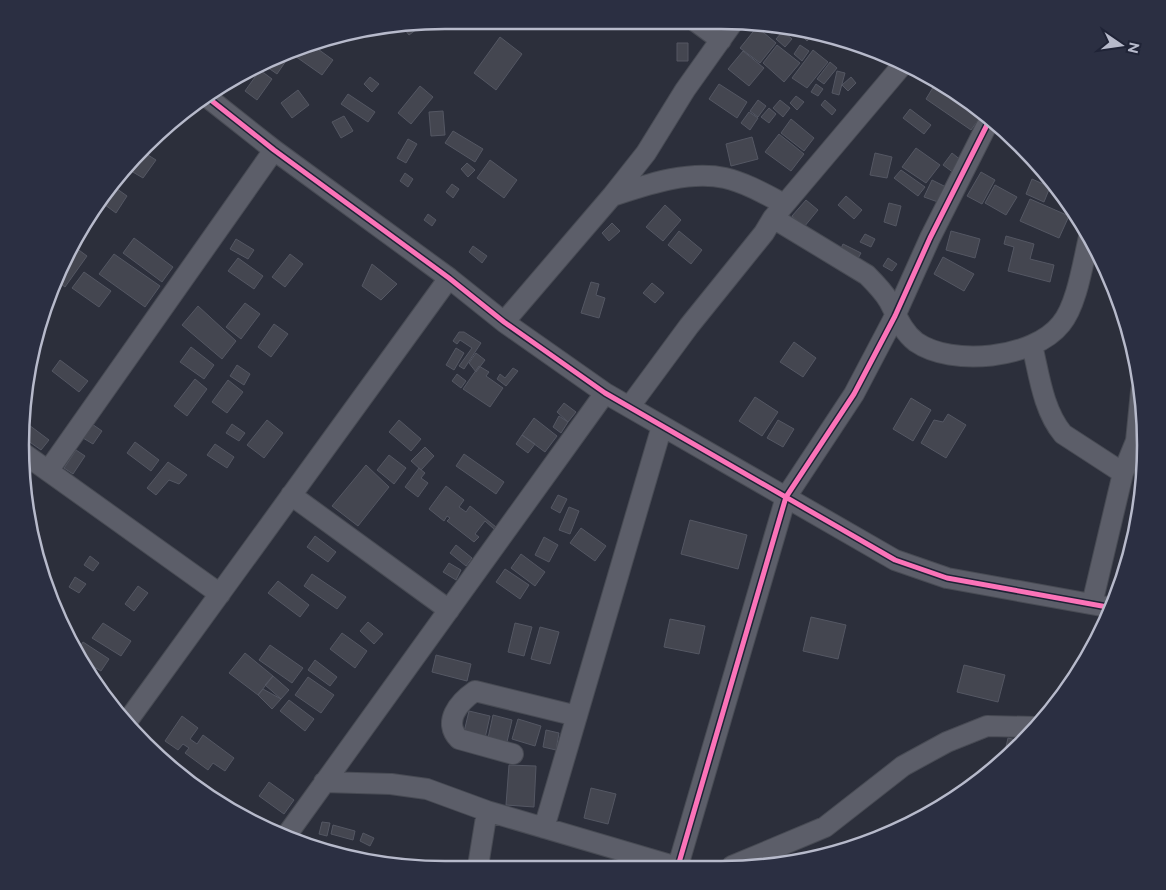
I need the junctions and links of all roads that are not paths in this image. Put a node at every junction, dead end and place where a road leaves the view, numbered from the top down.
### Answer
1 (706, 29) edge
2 (728, 29) edge
3 (721, 40) junction
4 (899, 69) edge
5 (212, 101) edge
6 (987, 125) edge
7 (274, 150) junction
8 (612, 196) junction
9 (779, 211) junction
10 (1087, 248) edge
11 (449, 278) junction
12 (895, 316) junction
13 (504, 322) junction
14 (1032, 345) junction
15 (605, 393) junction
16 (630, 406) junction
17 (662, 426) junction
18 (1137, 445) edge
19 (29, 458) edge
20 (48, 471) junction
21 (1123, 473) junction
22 (291, 495) junction
23 (786, 497) junction
24 (220, 594) junction
25 (1092, 604) junction
26 (1105, 606) edge
27 (449, 610) junction
28 (577, 716) junction
29 (130, 717) edge
30 (1026, 728) edge
31 (513, 754) dead end
32 (324, 782) junction
33 (487, 811) junction
34 (544, 828) junction
35 (289, 831) edge
36 (746, 860) edge
37 (479, 861) edge
38 (657, 861) edge
39 (679, 861) edge

1 - 3 street
2 - 3 street
3 - 8 street
4 - 9 street
5 - 7 street
6 - 12 street
7 - 11 street
7 - 20 street
8 - 9 street
8 - 13 street
9 - 12 street
9 - 16 street
10 - 14 street
11 - 13 street
11 - 22 street
12 - 14 street
12 - 23 street
13 - 15 street
14 - 21 street
15 - 16 street
15 - 27 street
16 - 17 street
17 - 23 street
17 - 28 street
18 - 21 street
19 - 20 street
20 - 24 street
21 - 25 street
22 - 24 street
22 - 27 street
23 - 25 street
23 - 39 street
24 - 29 street
25 - 26 street
27 - 32 street
28 - 31 street
28 - 34 street
30 - 36 street
32 - 33 street
32 - 35 street
33 - 34 street
33 - 37 street
34 - 38 street

